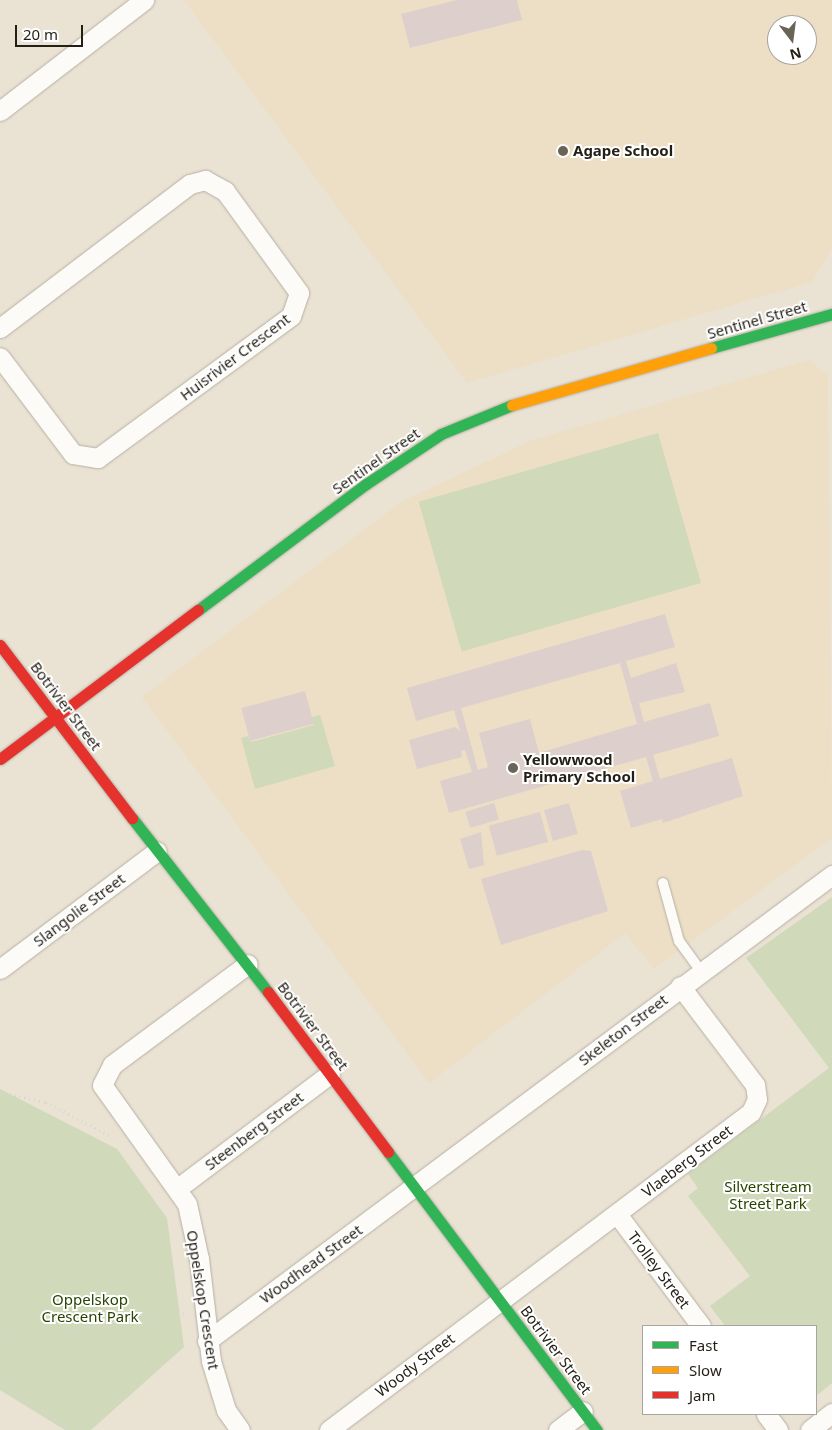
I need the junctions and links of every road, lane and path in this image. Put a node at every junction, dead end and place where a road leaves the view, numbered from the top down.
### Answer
1 (144, 0) edge
2 (0, 111) edge
3 (832, 314) edge
4 (0, 328) edge
5 (0, 357) edge
6 (0, 645) edge
7 (56, 717) junction
8 (0, 759) edge
9 (158, 851) junction
10 (832, 875) edge
11 (663, 883) dead end
12 (248, 964) junction
13 (0, 969) edge
14 (700, 970) junction
15 (680, 986) junction
16 (330, 1074) junction
17 (0, 1092) edge
18 (134, 1132) junction
19 (415, 1187) junction
20 (178, 1188) junction
21 (617, 1214) junction
22 (501, 1301) junction
23 (205, 1312) junction
24 (700, 1325) edge
25 (0, 1339) edge
26 (207, 1341) junction
27 (0, 1382) edge
28 (583, 1411) junction
29 (832, 1413) edge
30 (767, 1415) edge
31 (70, 1430) edge
32 (240, 1430) edge
33 (329, 1430) edge
34 (558, 1430) edge
35 (597, 1430) edge
36 (778, 1430) edge
37 (810, 1430) edge

1 - 2 street
3 - 7 street, Sentinel Street
4 - 5 street, Huisrivier Crescent
6 - 7 street, Botrivier Street
7 - 8 street, Sentinel Street
7 - 9 street, Botrivier Street
9 - 12 street, Botrivier Street
9 - 13 street, Slangolie Street
10 - 14 street, Skeleton Street
11 - 14 lane
12 - 16 street, Botrivier Street
12 - 18 street, Oppelskop Crescent
14 - 15 street, Skeleton Street
15 - 19 street, Skeleton Street
15 - 21 street, Vlaeberg Street
16 - 19 street, Botrivier Street
16 - 20 street, Steenberg Street
17 - 18 path
18 - 20 street, Oppelskop Crescent
19 - 22 street, Botrivier Street
19 - 26 street, Woodhead Street
20 - 23 street, Oppelskop Crescent
21 - 22 street, Vlaeberg Street
21 - 24 street, Trolley Street
22 - 28 street, Botrivier Street
22 - 33 street, Woody Street
23 - 25 path
23 - 26 street, Oppelskop Crescent
26 - 32 street, Oppelskop Crescent
27 - 31 path
28 - 34 street
28 - 35 street, Botrivier Street
29 - 37 street
30 - 36 street

